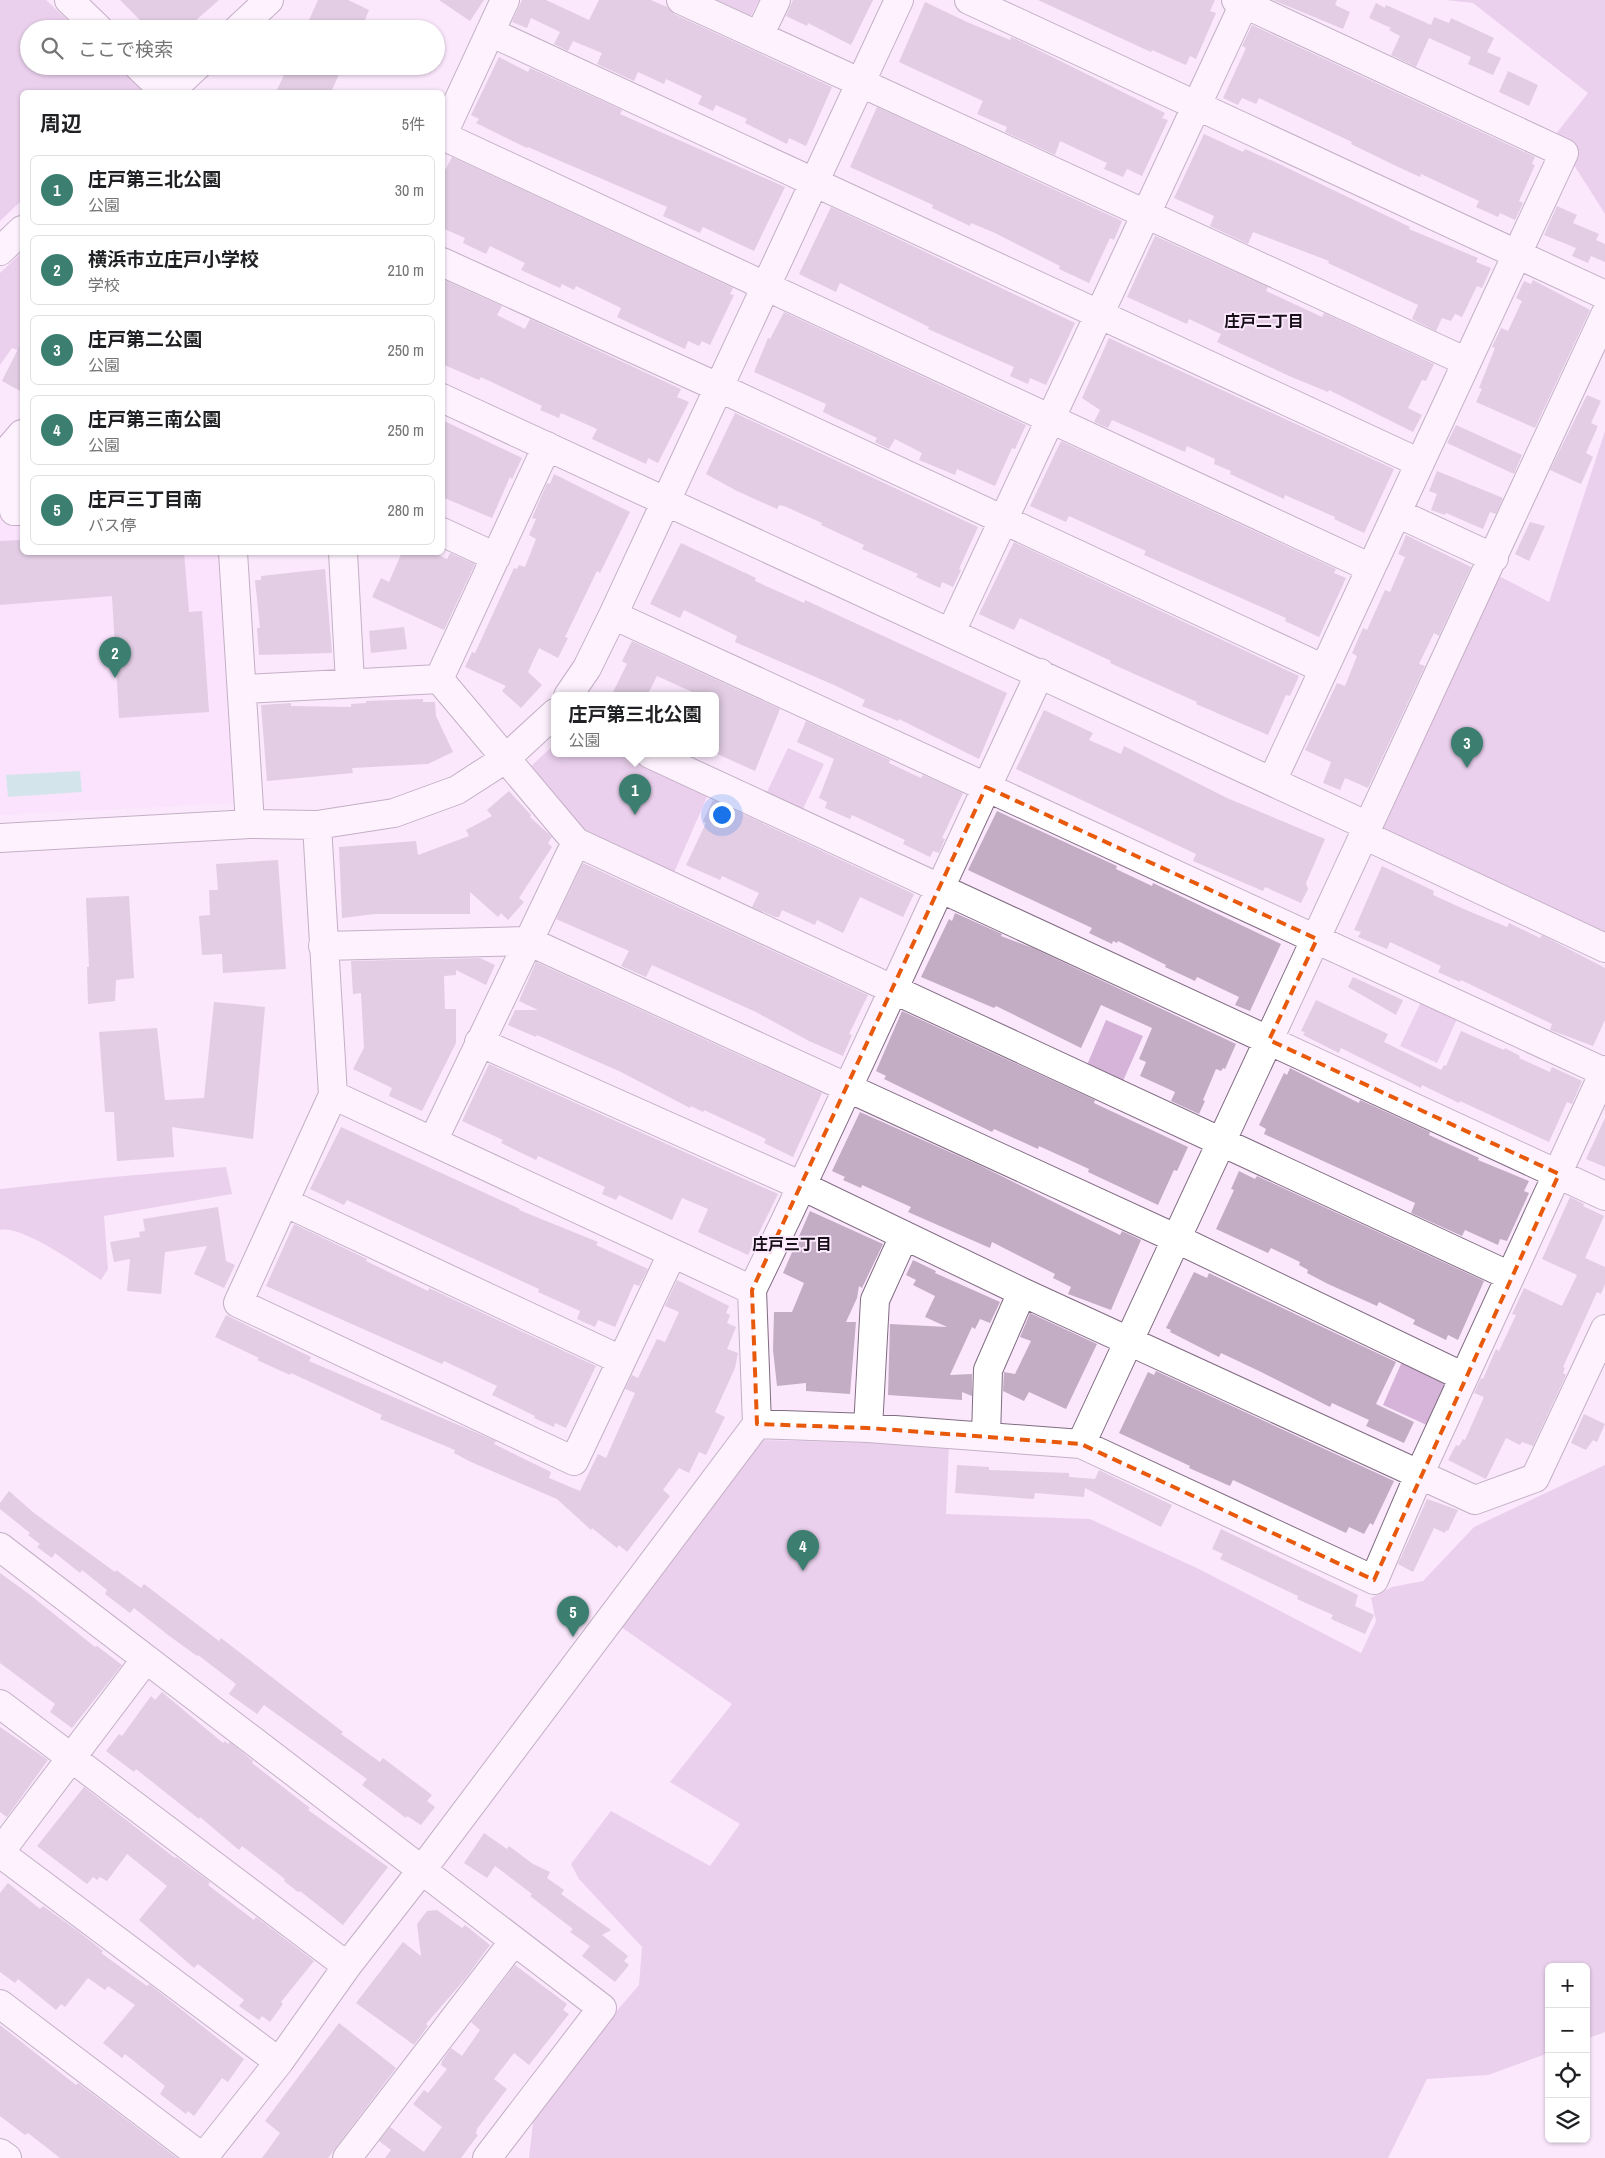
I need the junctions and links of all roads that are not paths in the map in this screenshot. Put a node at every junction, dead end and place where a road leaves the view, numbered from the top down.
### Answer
1 (269, 0) edge
2 (505, 0) edge
3 (681, 0) edge
4 (776, 0) edge
5 (899, 0) edge
6 (970, 0) edge
7 (1240, 2) edge
8 (80, 3) edge
9 (92, 20) edge
10 (248, 20) edge
11 (490, 32) junction
12 (760, 36) junction
13 (147, 75) edge
14 (188, 75) edge
15 (860, 82) junction
16 (163, 90) edge
17 (171, 90) edge
18 (1196, 106) junction
19 (445, 132) edge
20 (445, 137) edge
21 (814, 181) junction
22 (1144, 214) junction
23 (20, 232) edge
24 (0, 251) edge
25 (1517, 254) junction
26 (445, 263) edge
27 (767, 288) junction
28 (1605, 295) edge
29 (1099, 314) junction
30 (1605, 315) edge
31 (1467, 362) junction
32 (720, 388) junction
33 (445, 399) edge
34 (1049, 418) junction
35 (20, 436) edge
36 (547, 446) junction
37 (1420, 463) junction
38 (667, 502) junction
39 (12, 511) edge
40 (1397, 513) junction
41 (1003, 520) junction
42 (445, 533) edge
43 (233, 555) edge
44 (343, 555) edge
45 (496, 557) junction
46 (1494, 558) junction
47 (1371, 568) junction
48 (613, 615) junction
49 (951, 632) junction
50 (1324, 669) junction
51 (1040, 673) junction
52 (439, 678) junction
53 (350, 683) junction
54 (243, 689) junction
55 (571, 692) edge
56 (551, 717) edge
57 (657, 757) edge
58 (505, 759) junction
59 (1272, 781) junction
60 (986, 787) junction
61 (250, 824) junction
62 (317, 825) junction
63 (1366, 830) junction
64 (0, 838) edge
65 (576, 842) junction
66 (939, 887) junction
67 (1316, 939) junction
68 (528, 941) junction
69 (323, 946) junction
70 (1605, 948) edge
71 (893, 988) junction
72 (1269, 1040) junction
73 (479, 1042) junction
74 (1605, 1071) edge
75 (848, 1089) junction
76 (333, 1095) junction
77 (433, 1141) junction
78 (1221, 1142) junction
79 (1559, 1174) junction
80 (802, 1186) junction
81 (1605, 1196) edge
82 (284, 1202) junction
83 (904, 1236) junction
84 (1175, 1238) junction
85 (672, 1254) junction
86 (1510, 1276) junction
87 (752, 1290) junction
88 (1022, 1292) junction
89 (1605, 1329) edge
90 (1128, 1341) junction
91 (621, 1360) junction
92 (1464, 1377) junction
93 (756, 1424) junction
94 (868, 1428) junction
95 (986, 1436) junction
96 (1081, 1444) junction
97 (1419, 1476) junction
98 (0, 1547) edge
99 (146, 1659) junction
100 (0, 1704) edge
101 (71, 1758) junction
102 (0, 1853) edge
103 (421, 1871) junction
104 (514, 1941) junction
105 (346, 1966) junction
106 (0, 2004) edge
107 (279, 2062) junction
108 (0, 2153) edge
109 (7, 2158) edge
110 (203, 2158) edge
111 (347, 2158) edge
112 (487, 2158) edge

1 - 10 street
2 - 11 street
3 - 12 street
4 - 12 street
5 - 15 street
6 - 18 street
7 - 18 street
7 - 25 street
8 - 9 street
11 - 19 street
11 - 21 street
12 - 15 street
13 - 16 street
14 - 17 street
15 - 21 street
15 - 22 street
18 - 22 street
18 - 25 street
20 - 27 street
21 - 27 street
21 - 29 street
22 - 29 street
22 - 31 street
23 - 24 street
25 - 28 street
25 - 31 street
26 - 32 street
27 - 32 street
27 - 34 street
29 - 34 street
29 - 37 street
30 - 46 street
31 - 37 street
32 - 38 street
32 - 41 street
33 - 36 street
34 - 41 street
34 - 47 street
35 - 39 street
36 - 38 street
36 - 45 street
37 - 40 street
38 - 48 street
38 - 49 street
40 - 46 street
40 - 47 street
41 - 49 street
41 - 50 street
42 - 45 street
43 - 54 street
44 - 53 street
45 - 52 street
46 - 63 street
47 - 50 street
48 - 55 street
48 - 60 street
49 - 51 street
50 - 59 street
51 - 59 street
51 - 60 street
52 - 53 street
52 - 58 street
53 - 54 street
54 - 61 street
56 - 58 street
57 - 66 street
58 - 62 street
58 - 65 street
59 - 63 street
60 - 66 street
60 - 67 street
61 - 62 street
61 - 64 street
62 - 69 street
63 - 67 street
63 - 70 street
65 - 68 street
65 - 71 street
66 - 71 street
66 - 72 street
67 - 72 street
67 - 74 street
68 - 69 street
68 - 73 street
68 - 75 street
69 - 76 street
71 - 75 street
71 - 78 street
72 - 78 street
72 - 79 street
73 - 77 street
73 - 80 street
74 - 79 street
75 - 80 street
75 - 84 street
76 - 77 street
76 - 82 street
77 - 85 street
78 - 84 street
78 - 86 street
79 - 81 street
79 - 86 street
80 - 83 street
80 - 87 street
82 - 91 street
82 - 91 street
83 - 88 street
83 - 94 street
84 - 90 street
84 - 92 street
85 - 87 street
85 - 91 street
86 - 92 street
87 - 93 street
88 - 90 street
88 - 95 street
89 - 97 street
90 - 96 street
90 - 97 street
92 - 97 street
93 - 94 street
93 - 103 street
94 - 95 street
95 - 96 street
96 - 97 street
98 - 99 street
99 - 101 street
99 - 103 street
100 - 101 street
101 - 102 street
101 - 105 street
102 - 107 street
103 - 104 street
103 - 105 street
104 - 111 street
104 - 112 street
105 - 107 street
106 - 110 street
107 - 110 street
108 - 109 street

